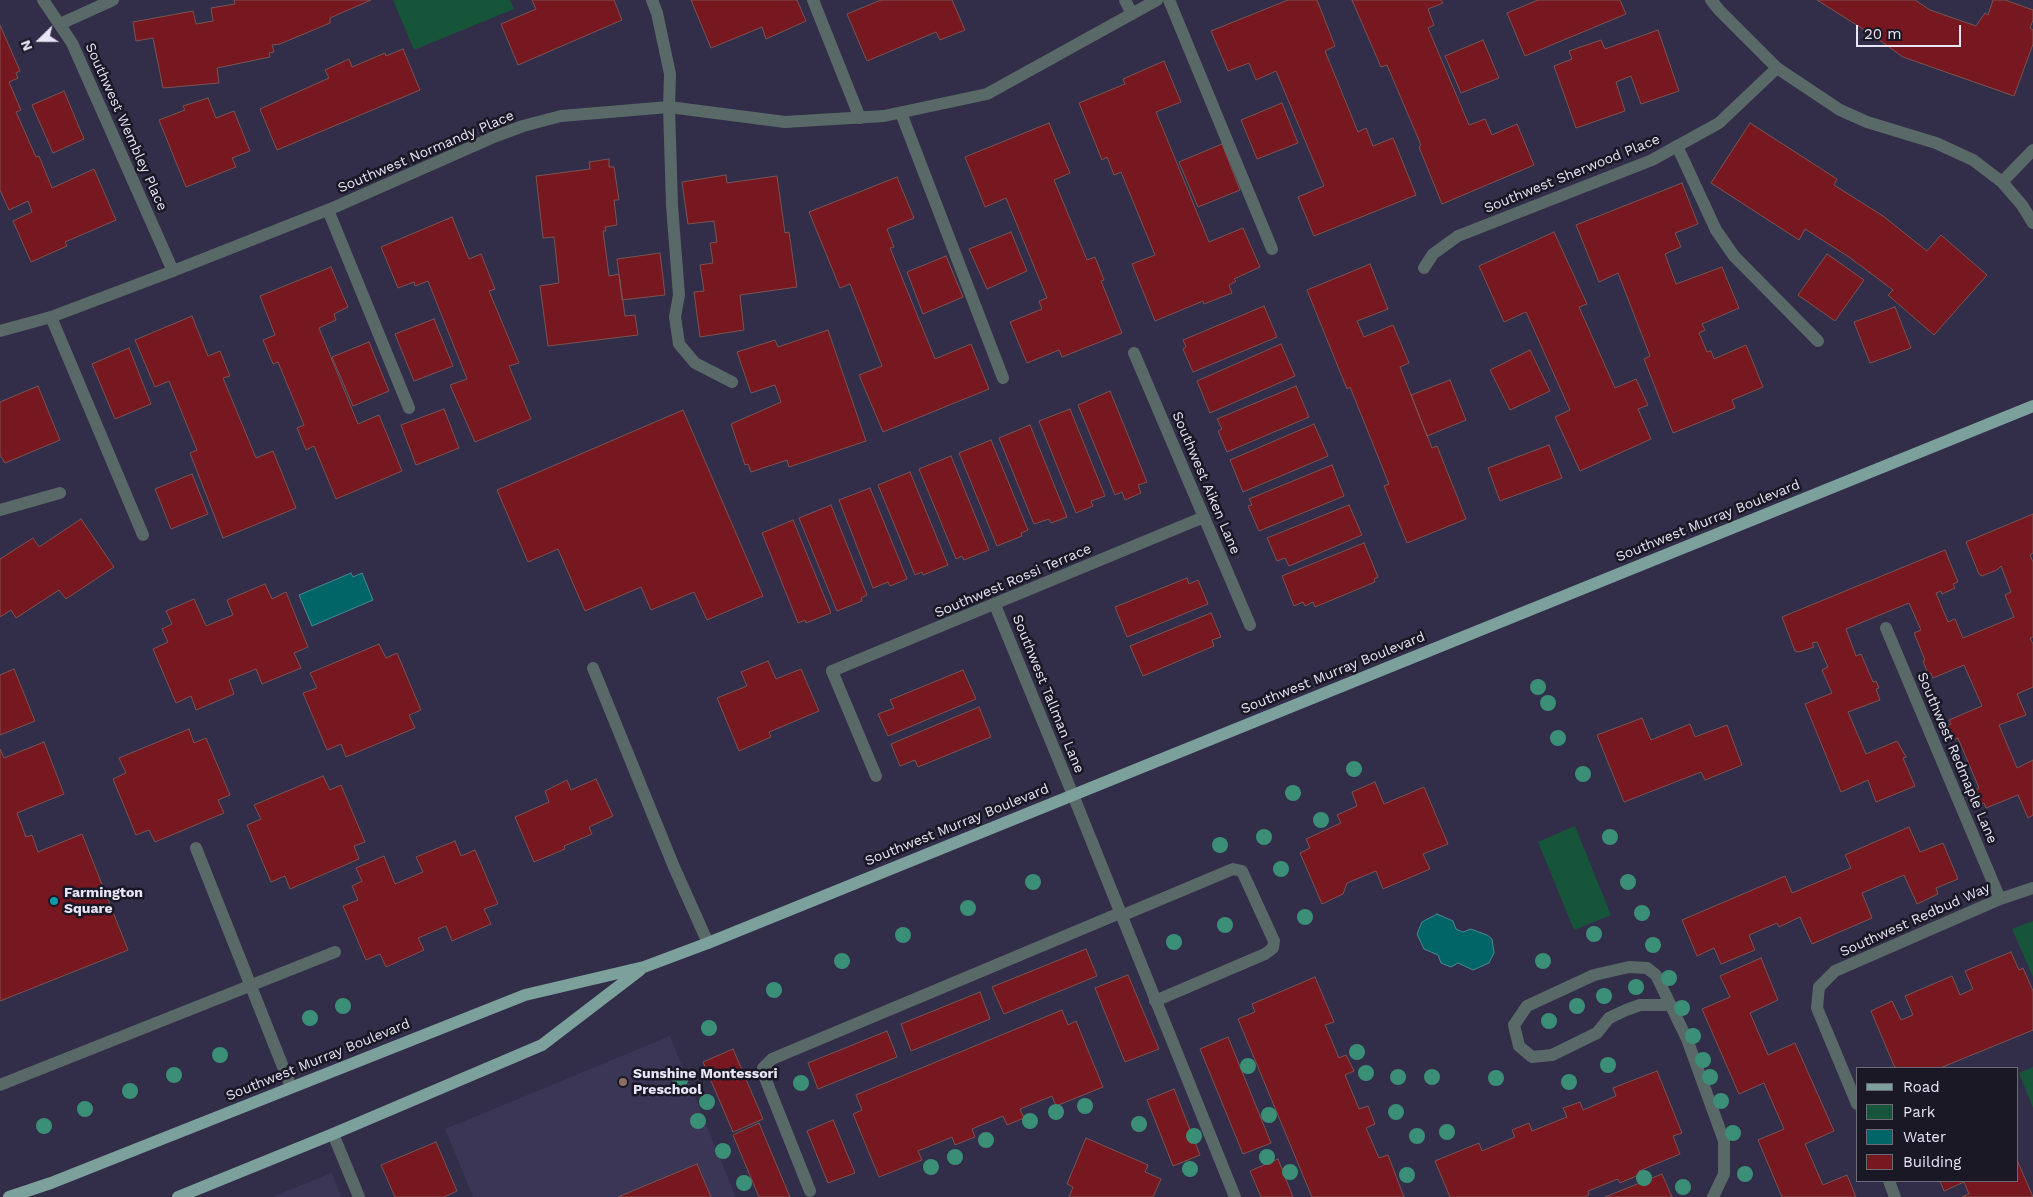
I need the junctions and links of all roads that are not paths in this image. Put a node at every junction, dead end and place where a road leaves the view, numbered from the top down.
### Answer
1 (43, 0) edge
2 (113, 0) edge
3 (652, 0) edge
4 (813, 0) edge
5 (1125, 0) edge
6 (1157, 0) edge
7 (1169, 0) edge
8 (1711, 0) edge
9 (1132, 14) junction
10 (60, 24) junction
11 (1777, 68) junction
12 (669, 107) junction
13 (901, 113) junction
14 (860, 118) junction
15 (1677, 146) junction
16 (2033, 150) edge
17 (2002, 182) junction
18 (328, 210) junction
19 (2033, 222) edge
20 (1272, 249) dead end
21 (1424, 268) dead end
22 (173, 271) junction
23 (51, 317) junction
24 (0, 331) edge
25 (1818, 341) dead end
26 (1134, 352) dead end
27 (1003, 378) dead end
28 (732, 382) dead end
29 (2033, 406) edge
30 (409, 408) dead end
31 (60, 493) dead end
32 (0, 510) edge
33 (1204, 517) junction
34 (143, 535) dead end
35 (995, 605) junction
36 (1250, 625) dead end
37 (1886, 628) dead end
38 (593, 668) dead end
39 (876, 776) dead end
40 (1072, 795) junction
41 (196, 848) dead end
42 (2033, 888) edge
43 (2000, 899) junction
44 (1121, 915) junction
45 (708, 943) junction
46 (335, 952) dead end
47 (644, 967) junction
48 (251, 986) junction
49 (1155, 1001) junction
50 (1671, 1005) junction
51 (0, 1085) edge
52 (291, 1087) junction
53 (1856, 1102) edge
54 (333, 1134) junction
55 (1888, 1182) edge
56 (810, 1191) dead end
57 (1232, 1194) edge
58 (10, 1197) edge
59 (178, 1197) edge
60 (359, 1197) edge
61 (1712, 1197) edge
62 (1895, 1197) edge

1 - 10 street, Southwest Wembley Place
2 - 10 street
3 - 12 street
4 - 14 street
5 - 9 street
6 - 9 street, Southwest Normandy Place
7 - 20 street
8 - 11 street
9 - 13 street, Southwest Normandy Place
10 - 22 street, Southwest Wembley Place
11 - 15 street, Southwest Sherwood Place
11 - 17 street
12 - 14 street, Southwest Normandy Place
12 - 18 street, Southwest Normandy Place
12 - 28 street
13 - 14 street, Southwest Normandy Place
13 - 27 street
15 - 21 street, Southwest Sherwood Place
15 - 25 street
16 - 17 street
17 - 19 street
18 - 22 street, Southwest Normandy Place
18 - 30 street
22 - 23 street, Southwest Normandy Place
23 - 24 street, Southwest Normandy Place
23 - 34 street
26 - 33 street, Southwest Aiken Lane
29 - 40 main road, Southwest Murray Boulevard
31 - 32 street
33 - 35 street, Southwest Rossi Terrace
33 - 36 street, Southwest Aiken Lane
35 - 39 street, Southwest Rossi Terrace
35 - 40 street, Southwest Tallman Lane
37 - 43 street, Southwest Redmaple Lane
38 - 45 street
40 - 44 street, Southwest Tallman Lane
40 - 45 main road, Southwest Murray Boulevard
41 - 48 street
42 - 43 street, Southwest Redbud Way
43 - 53 street, Southwest Redbud Way
44 - 49 street, Southwest Tallman Lane
44 - 49 street
44 - 56 street
45 - 47 main road, Southwest Murray Boulevard
46 - 48 street
47 - 52 main road, Southwest Murray Boulevard
47 - 54 main road, Southwest Murray Boulevard
48 - 51 street
48 - 52 street
49 - 57 street, Southwest Tallman Lane
50 - 50 street
50 - 61 street
52 - 58 main road, Southwest Murray Boulevard
54 - 59 main road, Southwest Murray Boulevard
54 - 60 street
55 - 62 street

